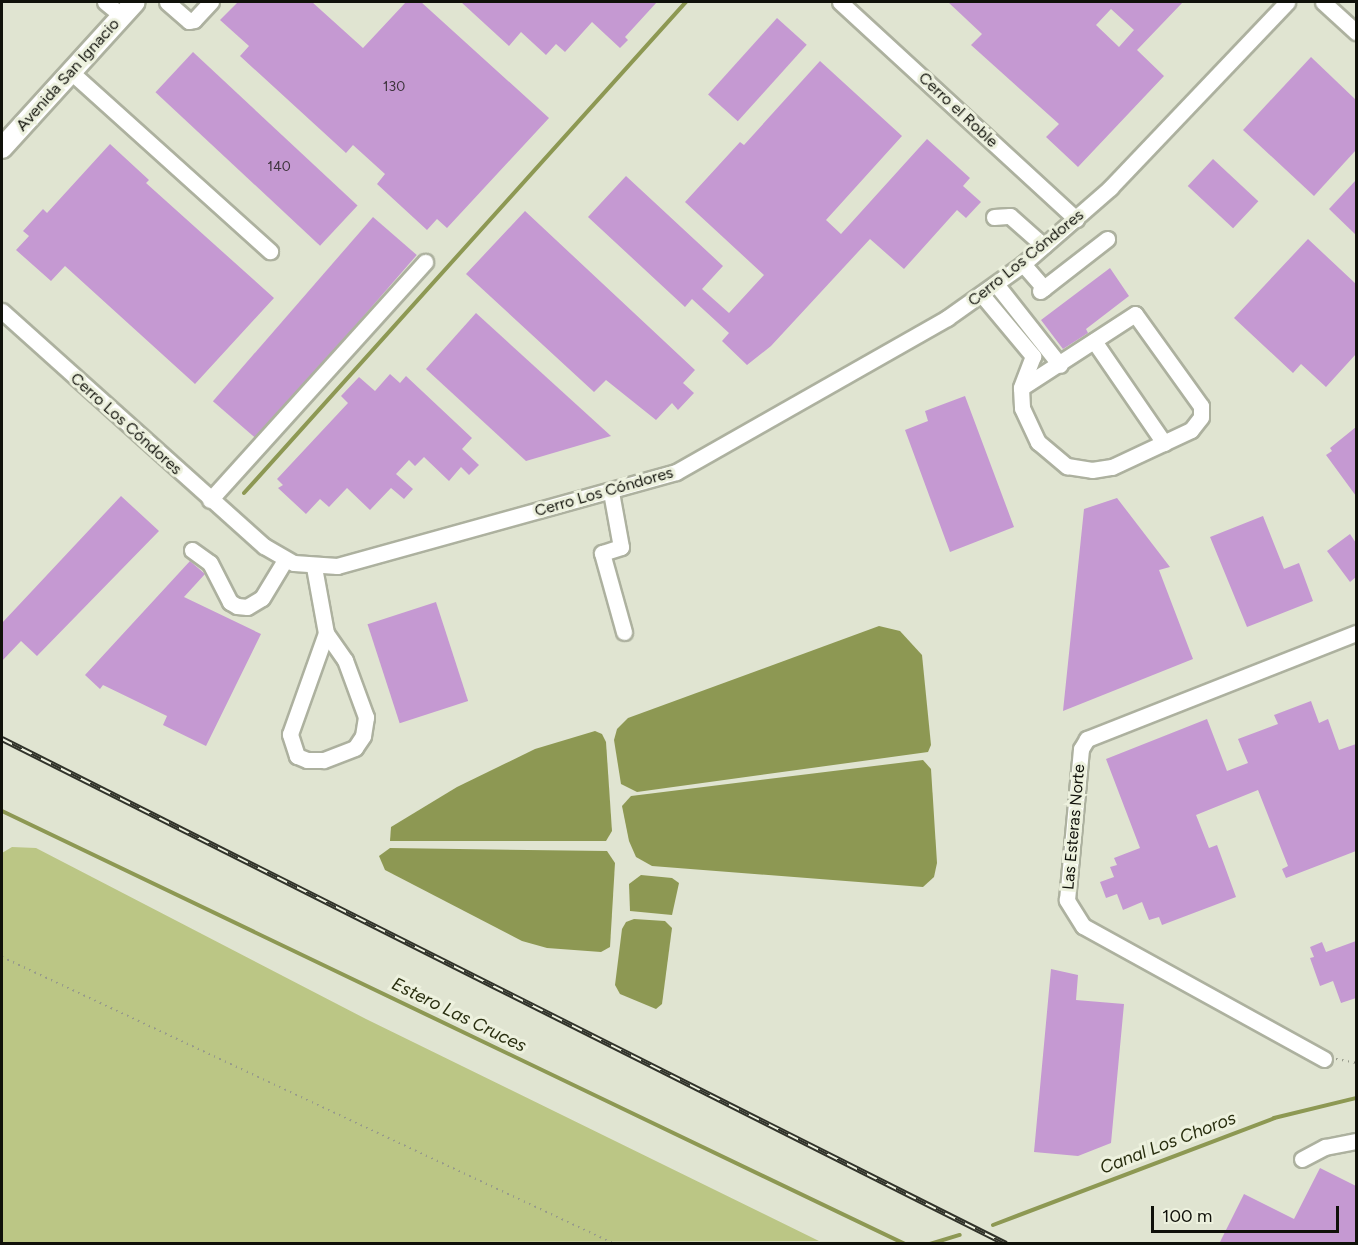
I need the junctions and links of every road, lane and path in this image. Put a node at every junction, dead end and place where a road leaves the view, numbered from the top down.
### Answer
1 (105, 2) edge
2 (135, 2) edge
3 (167, 2) edge
4 (211, 2) edge
5 (840, 2) edge
6 (1287, 2) edge
7 (1323, 2) edge
8 (122, 16) junction
9 (1356, 32) edge
10 (71, 72) junction
11 (2, 148) edge
12 (994, 217) dead end
13 (1076, 219) junction
14 (1107, 239) dead end
15 (1044, 246) junction
16 (270, 251) dead end
17 (425, 262) dead end
18 (1023, 264) junction
19 (996, 284) junction
20 (982, 295) junction
21 (2, 311) edge
22 (1094, 341) junction
23 (1060, 365) junction
24 (1021, 388) junction
25 (1164, 443) junction
26 (611, 492) junction
27 (210, 500) junction
28 (192, 550) dead end
29 (285, 560) junction
30 (314, 567) junction
31 (624, 632) dead end
32 (326, 633) junction
33 (1356, 633) edge
34 (2, 957) edge
35 (1324, 1059) joint
36 (1356, 1063) edge
37 (1356, 1141) edge
38 (1302, 1159) dead end
39 (615, 1244) edge

1 - 8 street
2 - 8 main road, Avenida San Ignacio
3 - 4 street
5 - 13 street, Cerro el Roble
6 - 13 street, Cerro Los Cóndores
7 - 9 street
8 - 10 main road, Avenida San Ignacio
10 - 11 main road, Avenida San Ignacio
10 - 16 street
12 - 15 street
13 - 15 street, Cerro Los Cóndores
14 - 18 street
15 - 18 street, Cerro Los Cóndores
17 - 27 street
18 - 19 street, Cerro Los Cóndores
19 - 20 street, Cerro Los Cóndores
19 - 23 street
20 - 24 street
20 - 26 street, Cerro Los Cóndores
21 - 27 street, Cerro Los Cóndores
22 - 23 street
22 - 25 street
22 - 25 street
23 - 24 street
24 - 25 street
26 - 30 street, Cerro Los Cóndores
26 - 31 street
27 - 29 street, Cerro Los Cóndores
28 - 29 street
29 - 30 street, Cerro Los Cóndores
30 - 32 street
32 - 32 street
33 - 35 street, Las Esteras Norte
34 - 39 path
35 - 36 path
37 - 38 street

